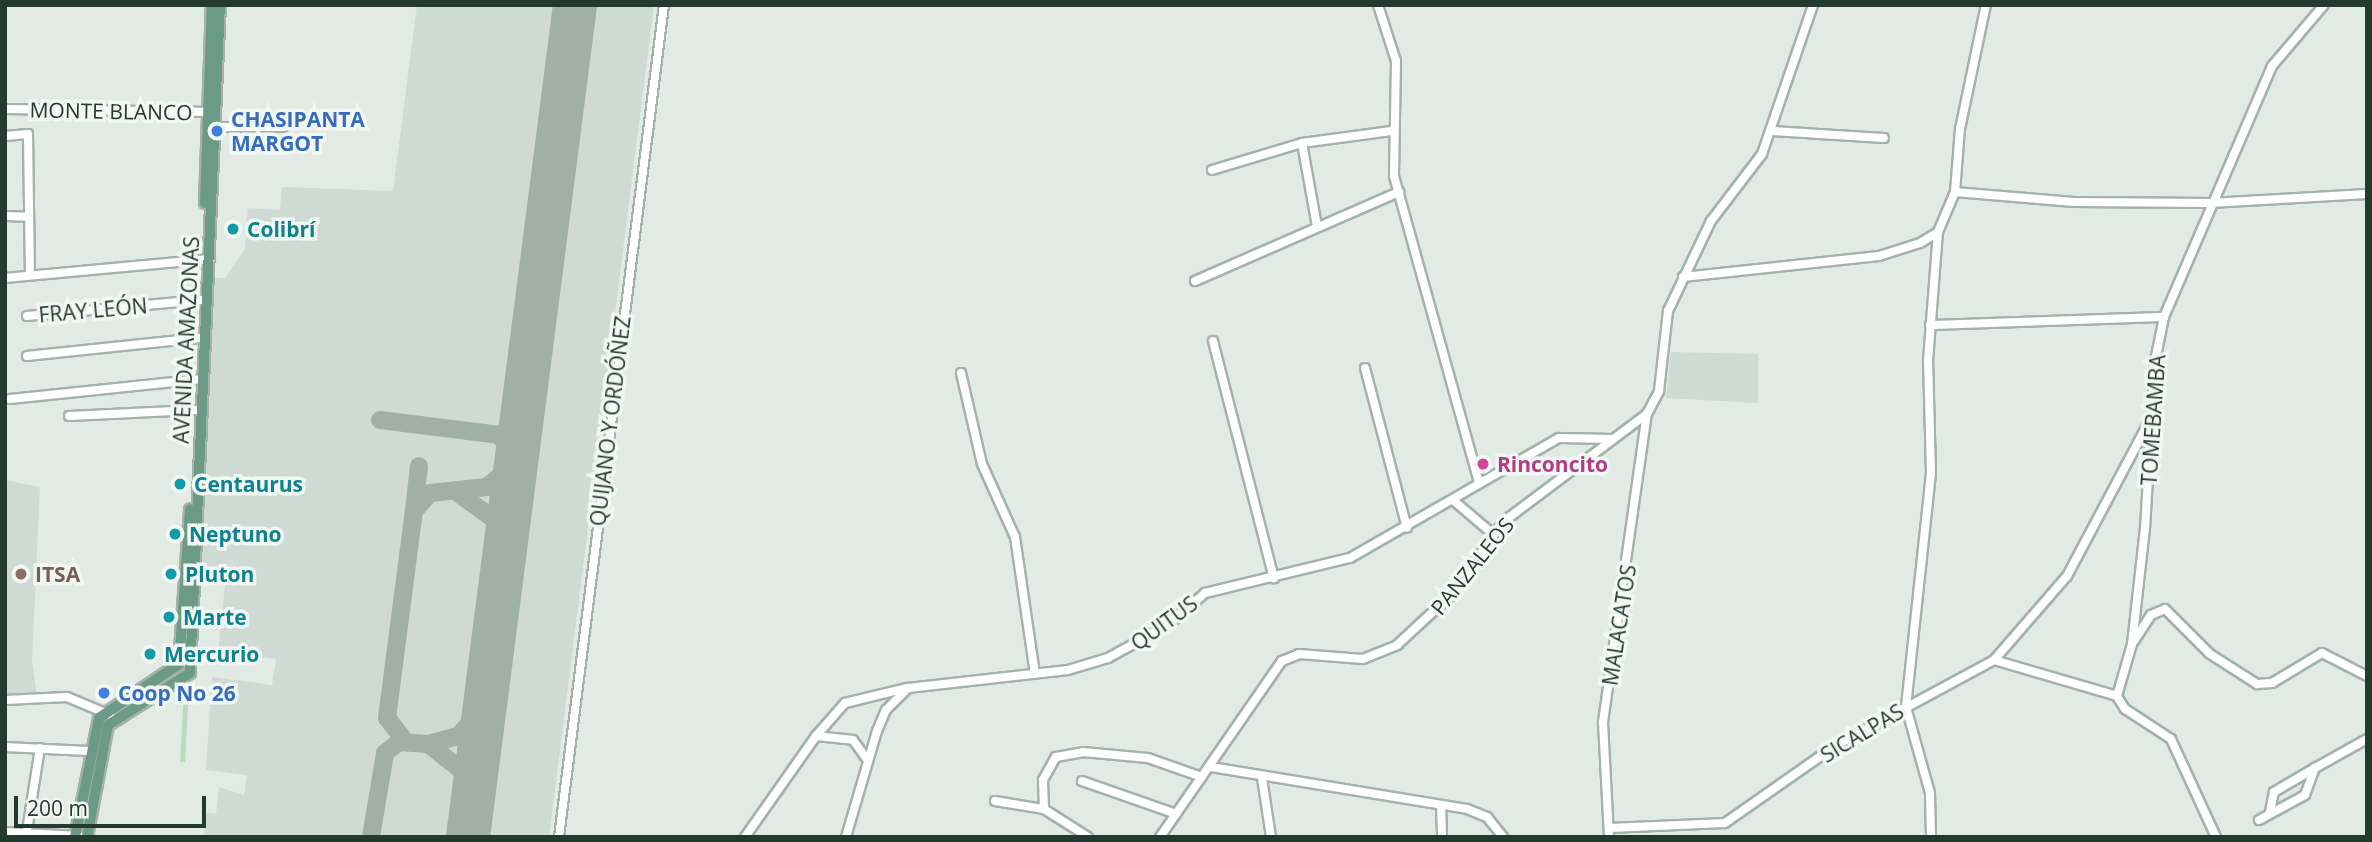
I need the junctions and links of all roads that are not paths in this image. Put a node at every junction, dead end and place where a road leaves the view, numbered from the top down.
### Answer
1 (212, 5) edge
2 (220, 5) edge
3 (664, 5) edge
4 (1378, 5) edge
5 (1813, 5) edge
6 (1986, 5) edge
7 (2324, 5) edge
8 (5, 109) edge
9 (213, 112) junction
10 (216, 127) junction
11 (284, 127) dead end
12 (1391, 131) junction
13 (1772, 131) junction
14 (5, 136) edge
15 (1884, 138) dead end
16 (1302, 143) junction
17 (1212, 170) dead end
18 (1399, 192) junction
19 (1955, 192) junction
20 (2367, 194) edge
21 (2210, 203) junction
22 (5, 216) edge
23 (29, 217) junction
24 (1317, 226) junction
25 (1938, 232) junction
26 (206, 259) junction
27 (30, 274) junction
28 (1683, 277) junction
29 (5, 278) edge
30 (1195, 281) dead end
31 (201, 300) junction
32 (27, 316) dead end
33 (2164, 317) junction
34 (1930, 325) junction
35 (199, 338) junction
36 (1213, 341) dead end
37 (27, 356) dead end
38 (1365, 369) dead end
39 (961, 373) dead end
40 (200, 379) junction
41 (10, 399) dead end
42 (195, 411) junction
43 (1647, 414) junction
44 (69, 416) dead end
45 (2152, 417) junction
46 (1612, 439) junction
47 (1479, 483) junction
48 (1453, 499) junction
49 (194, 513) junction
50 (1407, 528) junction
51 (1493, 534) junction
52 (1274, 578) junction
53 (2132, 644) junction
54 (1994, 660) junction
55 (1035, 674) junction
56 (166, 675) junction
57 (2367, 676) edge
58 (174, 686) junction
59 (908, 688) junction
60 (2117, 696) junction
61 (5, 700) edge
62 (1906, 707) junction
63 (109, 714) junction
64 (816, 737) junction
65 (2367, 739) edge
66 (5, 747) edge
67 (40, 748) junction
68 (88, 751) junction
69 (867, 759) junction
70 (1211, 767) junction
71 (2315, 768) junction
72 (1202, 778) junction
73 (1262, 778) junction
74 (1082, 781) dead end
75 (996, 801) dead end
76 (1441, 805) junction
77 (1044, 809) junction
78 (2270, 812) junction
79 (1176, 814) junction
80 (2259, 820) dead end
81 (5, 832) edge
82 (1609, 832) edge
83 (27, 833) edge
84 (79, 836) edge
85 (559, 837) edge
86 (745, 837) edge
87 (846, 837) edge
88 (1088, 837) edge
89 (1160, 837) edge
90 (1271, 837) edge
91 (1443, 837) edge
92 (1503, 837) edge
93 (1931, 837) edge
94 (2216, 837) edge

1 - 9 main road, AVENIDA AMAZONAS
2 - 9 main road, AVENIDA AMAZONAS
3 - 85 street, QUIJANO Y ORDÓÑEZ
4 - 12 street
5 - 13 street, MALACATOS
6 - 19 street
7 - 21 street, TOMEBAMBA
8 - 9 street, MONTE BLANCO
9 - 10 main road, AVENIDA AMAZONAS
9 - 26 main road, AVENIDA AMAZONAS
10 - 11 street
10 - 26 main road, AVENIDA AMAZONAS
12 - 16 street
12 - 18 street
13 - 15 street
13 - 28 street, MALACATOS
14 - 23 street
16 - 17 street
16 - 24 street
18 - 24 street
18 - 47 street
19 - 21 street
19 - 25 street
20 - 21 street
21 - 33 street, TOMEBAMBA
22 - 23 street
23 - 27 street
24 - 30 street
25 - 28 street
25 - 34 street
26 - 27 street
26 - 31 main road, AVENIDA AMAZONAS
26 - 40 main road, AVENIDA AMAZONAS
27 - 29 street
28 - 43 street, MALACATOS
31 - 32 street, FRAY LEÓN
31 - 35 main road, AVENIDA AMAZONAS
33 - 34 street
33 - 45 street, TOMEBAMBA
34 - 62 street
35 - 37 street
35 - 40 main road, AVENIDA AMAZONAS
36 - 52 street
38 - 50 street
39 - 55 street
40 - 41 street
40 - 42 main road, AVENIDA AMAZONAS
40 - 49 main road, AVENIDA AMAZONAS
42 - 44 street
42 - 49 main road, AVENIDA AMAZONAS
43 - 46 street, PANZALEOS
43 - 82 street, MALACATOS
45 - 53 street, TOMEBAMBA
45 - 54 street
46 - 47 street, QUITUS
46 - 51 street, PANZALEOS
47 - 48 street, QUITUS
48 - 50 street, QUITUS
48 - 51 street
49 - 56 main road, AVENIDA AMAZONAS
49 - 58 main road, AVENIDA AMAZONAS
50 - 52 street, QUITUS
51 - 70 street, PANZALEOS
52 - 55 street, QUITUS
53 - 57 street
53 - 60 street, TOMEBAMBA
54 - 60 street
54 - 62 street, SICALPAS
55 - 59 street, QUITUS
56 - 58 main road
56 - 63 main road
58 - 63 main road
59 - 64 street, QUITUS
59 - 69 street
60 - 94 street
61 - 63 street
62 - 82 street, SICALPAS
62 - 93 street
63 - 68 main road
63 - 84 main road
64 - 69 street
64 - 86 street, QUITUS
65 - 71 street
66 - 67 street
67 - 68 street
67 - 83 street
68 - 84 main road
69 - 87 street
70 - 72 street, PANZALEOS
70 - 73 street
71 - 78 street
71 - 78 street
72 - 77 street
72 - 79 street, PANZALEOS
73 - 76 street
73 - 90 street
74 - 79 street
75 - 77 street
76 - 91 street
76 - 92 street
77 - 88 street
78 - 80 street
79 - 89 street, PANZALEOS
81 - 83 street
83 - 84 street

